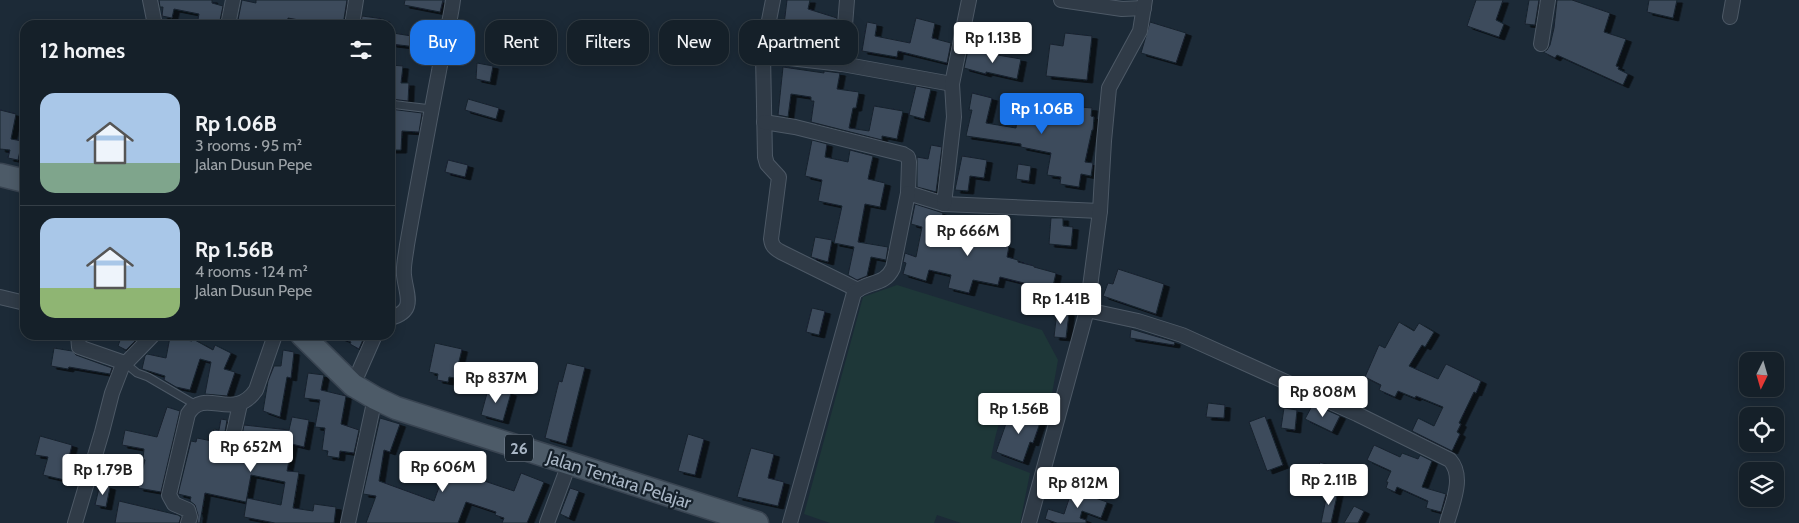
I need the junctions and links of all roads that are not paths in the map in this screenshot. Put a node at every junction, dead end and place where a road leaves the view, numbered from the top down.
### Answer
1 (150, 0) edge
2 (233, 0) edge
3 (356, 0) edge
4 (454, 0) edge
5 (773, 0) edge
6 (847, 0) edge
7 (969, 0) edge
8 (1061, 0) edge
9 (1548, 0) edge
10 (1732, 0) edge
11 (1144, 4) edge
12 (1730, 17) dead end
13 (154, 20) edge
14 (229, 20) edge
15 (353, 20) edge
16 (769, 20) edge
17 (845, 20) edge
18 (1541, 44) dead end
19 (764, 65) edge
20 (848, 65) edge
21 (952, 84) junction
22 (395, 105) edge
23 (431, 109) junction
24 (764, 122) junction
25 (0, 175) edge
26 (20, 180) edge
27 (908, 193) junction
28 (944, 204) junction
29 (1100, 211) junction
30 (858, 290) junction
31 (0, 297) edge
32 (20, 302) edge
33 (1088, 310) junction
34 (395, 316) edge
35 (78, 340) edge
36 (148, 340) edge
37 (273, 340) edge
38 (307, 340) edge
39 (373, 340) edge
40 (126, 363) junction
41 (354, 385) junction
42 (375, 398) junction
43 (240, 404) junction
44 (196, 405) junction
45 (229, 454) dead end
46 (569, 464) junction
47 (750, 522) edge
48 (75, 523) edge
49 (188, 523) edge
50 (348, 523) edge
51 (546, 523) edge
52 (790, 523) edge
53 (1029, 523) edge
54 (1447, 523) edge

1 - 13 street
2 - 14 street
3 - 15 street
4 - 23 street
5 - 16 street
6 - 17 street
7 - 21 street
8 - 11 street
9 - 18 street
10 - 12 street
11 - 29 street
19 - 24 street
20 - 21 street
21 - 28 street
22 - 23 lane
23 - 34 street
24 - 27 street
24 - 30 street
25 - 26 main road
27 - 28 street
27 - 30 street
28 - 29 street
29 - 33 street
30 - 52 street
31 - 32 street
33 - 53 street
33 - 54 street
35 - 40 street
36 - 40 street
37 - 43 street
38 - 41 main road, Jalan Tentara Pelajar / 26
39 - 41 street
40 - 44 lane
40 - 48 street
41 - 42 main road, Jalan Tentara Pelajar / 26
42 - 46 main road, Jalan Tentara Pelajar / 26
42 - 50 street
43 - 44 street
43 - 45 street
44 - 49 street
46 - 47 main road, Jalan Tentara Pelajar / 26
46 - 51 street

